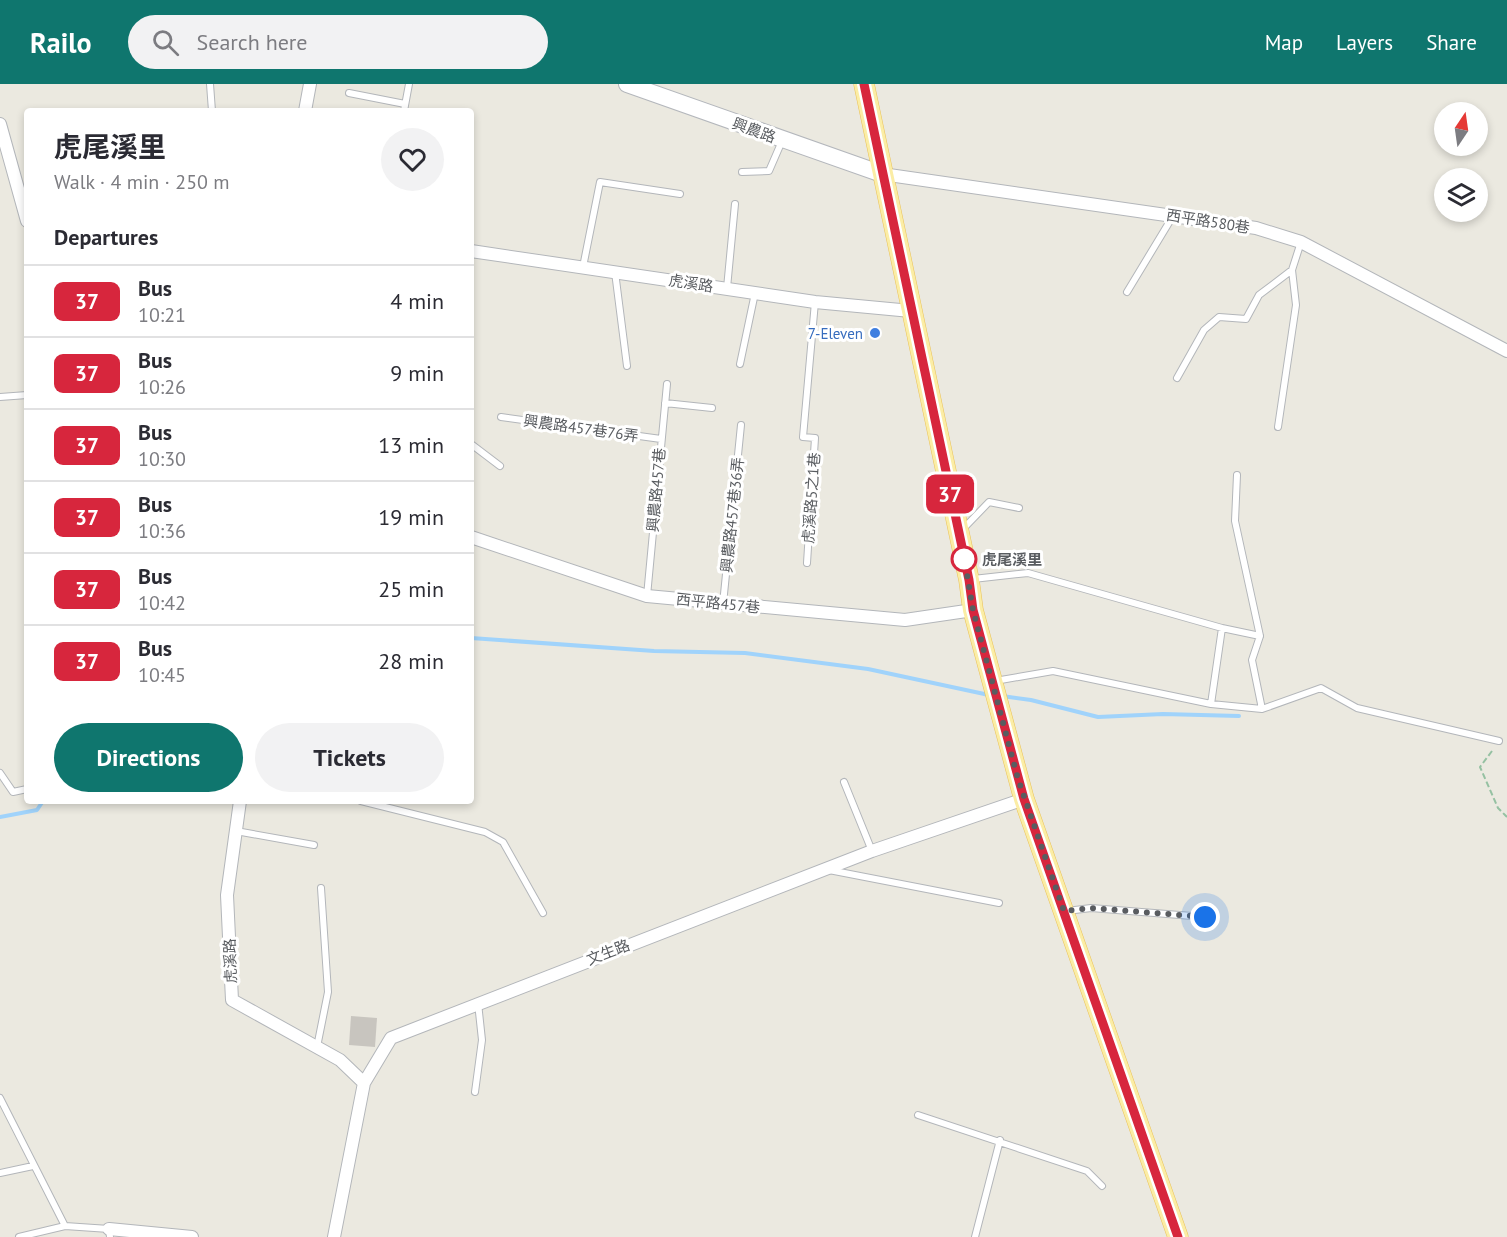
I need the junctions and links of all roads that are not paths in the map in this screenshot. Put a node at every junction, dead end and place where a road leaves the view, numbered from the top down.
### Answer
1 (210, 84) edge
2 (310, 84) edge
3 (409, 84) edge
4 (627, 84) edge
5 (864, 84) edge
6 (349, 93) dead end
7 (212, 108) edge
8 (306, 108) edge
9 (405, 108) edge
10 (0, 124) edge
11 (782, 140) junction
12 (742, 172) dead end
13 (882, 174) junction
14 (680, 194) dead end
15 (735, 204) dead end
16 (24, 210) edge
17 (1173, 215) junction
18 (1301, 242) junction
19 (474, 251) edge
20 (583, 267) junction
21 (1293, 270) junction
22 (615, 271) junction
23 (727, 288) junction
24 (1127, 292) dead end
25 (755, 293) junction
26 (815, 302) junction
27 (911, 311) junction
28 (1507, 351) edge
29 (740, 364) dead end
30 (627, 366) dead end
31 (1177, 378) dead end
32 (667, 384) dead end
33 (24, 395) edge
34 (0, 397) edge
35 (665, 403) junction
36 (712, 408) dead end
37 (501, 417) dead end
38 (741, 425) dead end
39 (1278, 427) dead end
40 (661, 439) junction
41 (474, 446) edge
42 (500, 466) dead end
43 (1237, 475) dead end
44 (1019, 508) dead end
45 (959, 534) junction
46 (474, 538) edge
47 (807, 563) dead end
48 (969, 580) junction
49 (647, 596) junction
50 (723, 604) junction
51 (973, 610) junction
52 (1222, 628) junction
53 (1260, 636) junction
54 (991, 681) junction
55 (1211, 704) junction
56 (1262, 709) junction
57 (1499, 741) road end
58 (0, 773) edge
59 (844, 782) dead end
60 (24, 790) edge
61 (1024, 799) junction
62 (240, 804) edge
63 (374, 804) edge
64 (236, 831) junction
65 (314, 845) dead end
66 (872, 851) junction
67 (825, 869) junction
68 (321, 888) dead end
69 (999, 903) dead end
70 (1064, 911) junction
71 (543, 913) dead end
72 (1205, 917) dead end
73 (478, 1002) junction
74 (317, 1047) junction
75 (364, 1083) junction
76 (475, 1092) dead end
77 (0, 1099) edge
78 (918, 1115) dead end
79 (1000, 1140) junction
80 (33, 1166) junction
81 (0, 1173) edge
82 (1102, 1186) dead end
83 (65, 1226) junction
84 (109, 1233) edge
85 (19, 1237) edge
86 (192, 1237) edge
87 (333, 1237) edge
88 (975, 1237) edge
89 (1178, 1237) edge

1 - 7 lane
2 - 8 street
3 - 9 lane
4 - 11 street, 興農路
5 - 13 main road
6 - 9 lane
10 - 16 street
11 - 12 lane
11 - 13 street, 興農路
13 - 17 street, 西平路580巷
13 - 27 main road
14 - 20 lane
15 - 23 lane
17 - 18 street, 西平路580巷
17 - 24 lane
18 - 21 lane
18 - 28 street, 西平路580巷
19 - 20 street, 虎溪路
20 - 22 street, 虎溪路
21 - 31 lane
21 - 39 lane
22 - 23 street, 虎溪路
22 - 30 lane
23 - 25 street, 虎溪路
25 - 26 street, 虎溪路
25 - 29 lane
26 - 27 street, 虎溪路
26 - 47 lane, 虎溪路5之1巷
27 - 45 main road
32 - 35 lane, 興農路457巷
33 - 34 lane
35 - 36 lane
35 - 40 lane, 興農路457巷
37 - 40 lane, 興農路457巷76弄
38 - 50 lane, 興農路457巷36弄
40 - 49 lane, 興農路457巷
41 - 42 lane
43 - 53 lane
44 - 45 lane
45 - 48 main road
46 - 49 street, 西平路457巷
48 - 51 main road
48 - 52 lane
49 - 50 street, 西平路457巷
50 - 51 street, 西平路457巷
51 - 54 main road
52 - 53 lane
52 - 55 lane
53 - 56 lane
54 - 55 lane
54 - 61 main road
55 - 56 lane
56 - 57 lane
58 - 60 lane
59 - 66 lane
61 - 66 street, 文生路
61 - 70 main road
62 - 64 street, 虎溪路
63 - 71 lane
64 - 65 lane
64 - 74 street, 虎溪路
66 - 67 street, 文生路
67 - 69 lane
67 - 73 street, 文生路
68 - 74 lane
70 - 72 lane
70 - 89 main road
73 - 75 street, 文生路
73 - 76 lane
74 - 75 street, 虎溪路
75 - 87 street, 文生路
77 - 80 lane
78 - 79 lane
79 - 82 lane
79 - 88 lane
80 - 81 lane
80 - 83 lane
83 - 84 lane
83 - 85 lane
84 - 86 street

